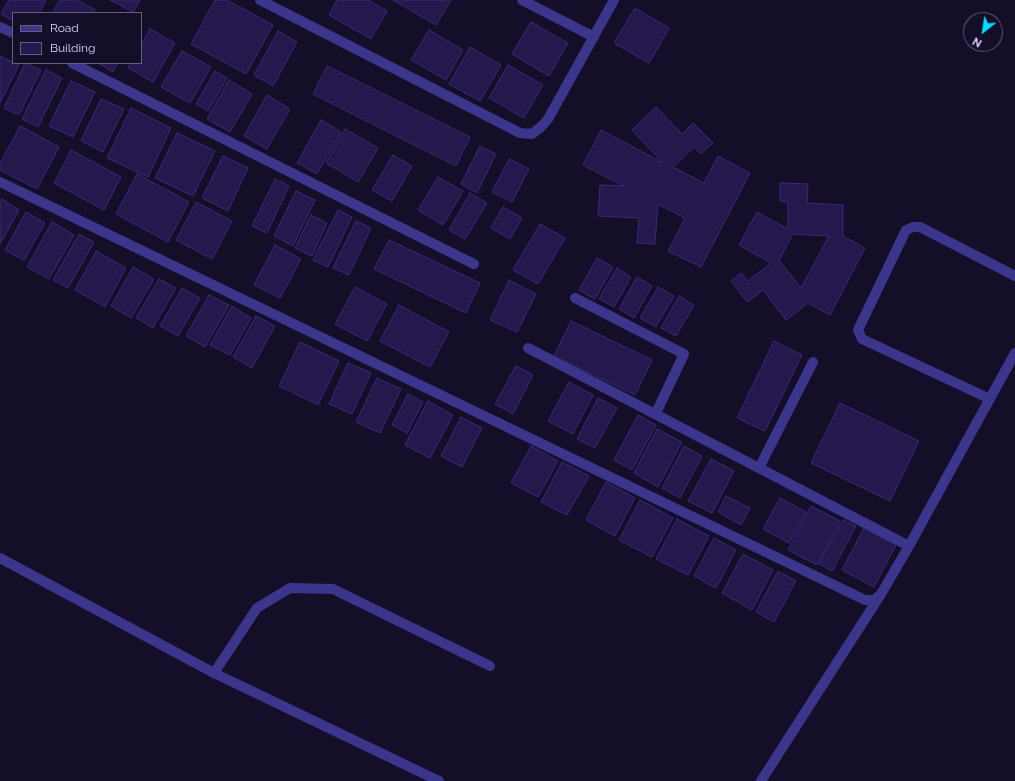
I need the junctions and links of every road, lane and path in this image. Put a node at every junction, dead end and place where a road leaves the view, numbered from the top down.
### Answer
1 (260, 0) edge
2 (522, 0) edge
3 (614, 0) edge
4 (0, 27) edge
5 (12, 33) edge
6 (594, 37) junction
7 (74, 64) edge
8 (0, 182) edge
9 (474, 264) dead end
10 (1015, 276) edge
11 (575, 298) dead end
12 (528, 348) dead end
13 (1015, 352) edge
14 (813, 362) dead end
15 (990, 399) junction
16 (656, 413) junction
17 (759, 468) junction
18 (909, 546) junction
19 (0, 558) edge
20 (881, 594) junction
21 (490, 666) dead end
22 (214, 673) junction
23 (439, 781) edge
24 (761, 781) edge

1 - 6 street
2 - 6 street
3 - 6 street
4 - 5 street
7 - 9 street
8 - 20 street
10 - 15 street
11 - 16 street
12 - 16 street
13 - 15 street
14 - 17 street
15 - 18 street
16 - 17 street
17 - 18 street
18 - 20 street
19 - 22 street
20 - 24 street
21 - 22 street
22 - 23 street

